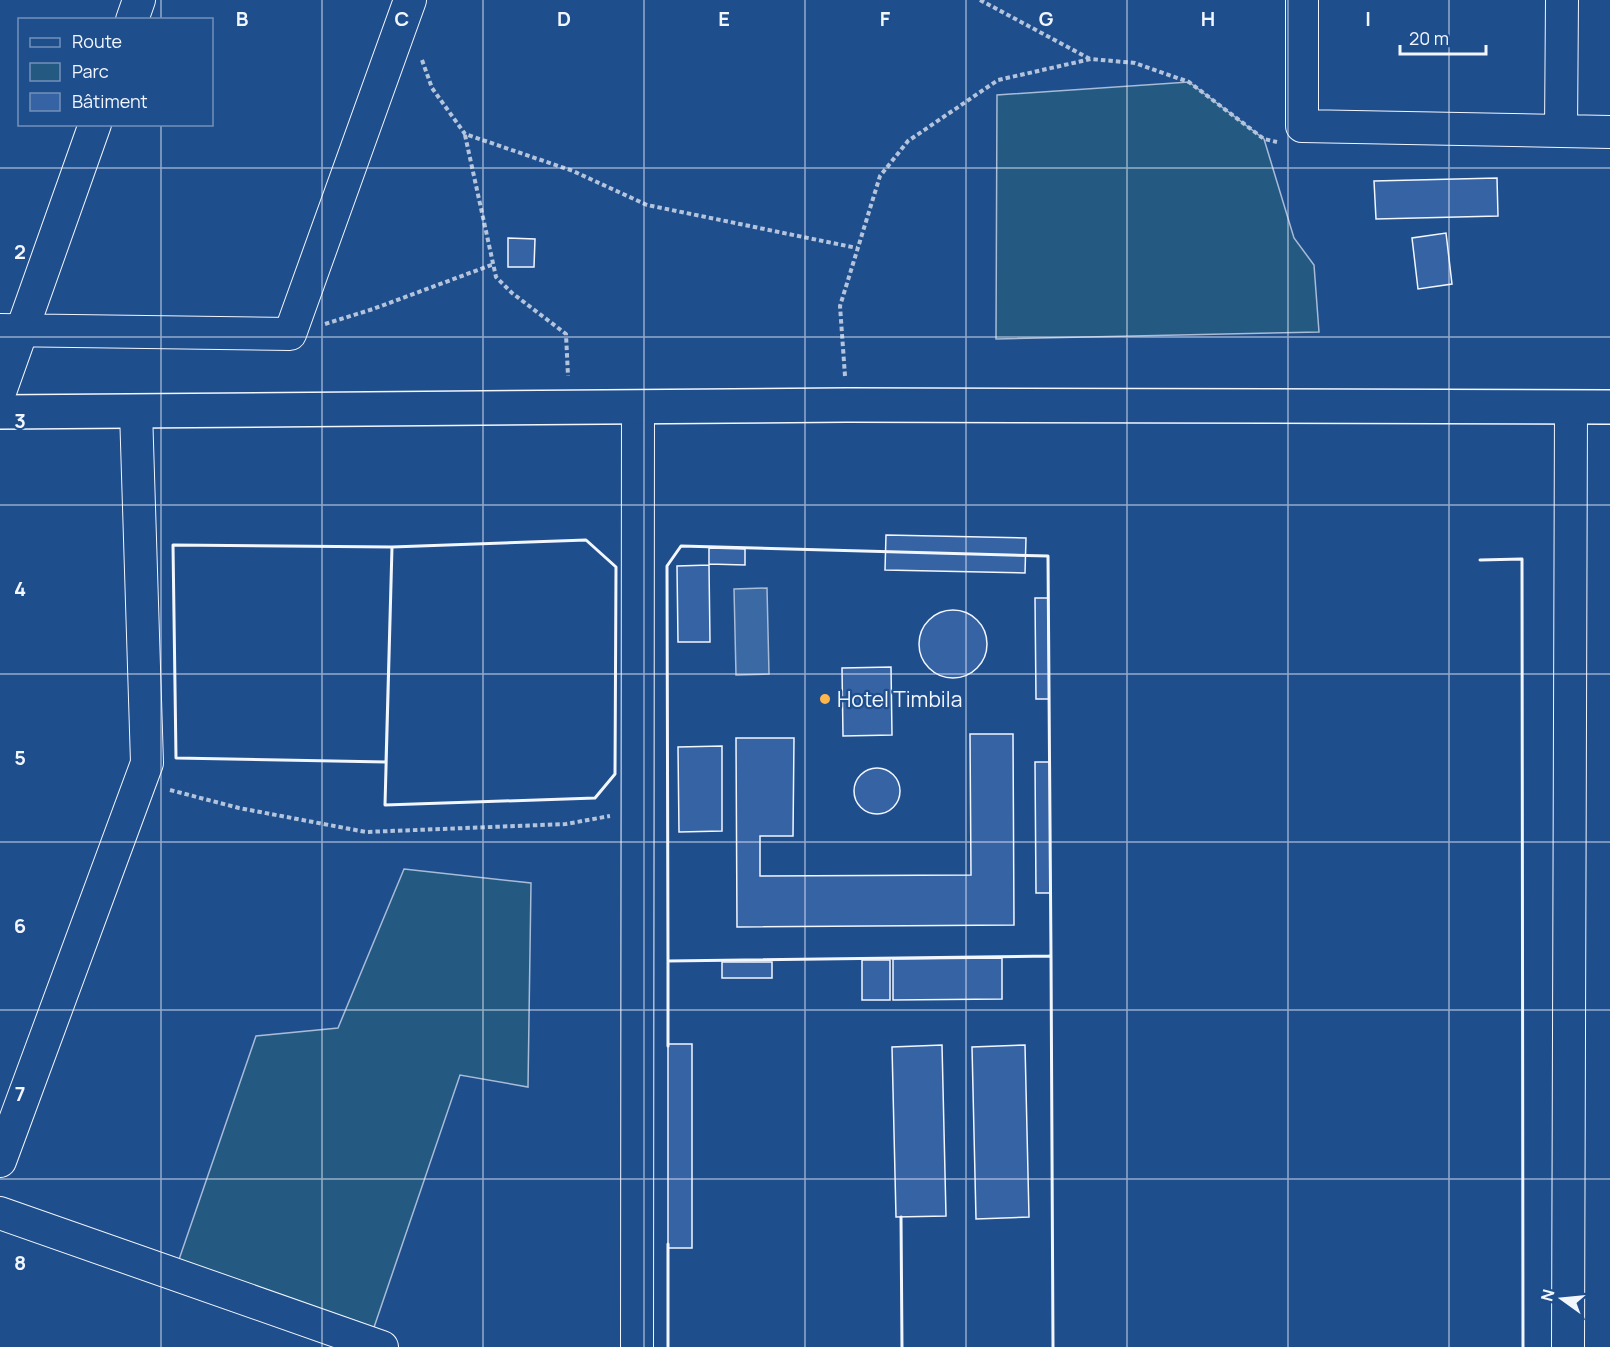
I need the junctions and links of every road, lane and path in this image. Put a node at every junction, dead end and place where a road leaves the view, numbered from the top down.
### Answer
1 (139, 0) edge
2 (410, 0) edge
3 (980, 0) edge
4 (1302, 0) edge
5 (1562, 0) edge
6 (133, 18) edge
7 (421, 59) dead end
8 (1091, 59) junction
9 (94, 126) edge
10 (1561, 131) junction
11 (1610, 132) edge
12 (465, 134) junction
13 (1285, 143) dead end
14 (857, 248) junction
15 (494, 264) junction
16 (11, 330) edge
17 (290, 334) junction
18 (0, 392) edge
19 (847, 405) junction
20 (638, 407) junction
21 (1570, 407) junction
22 (1610, 407) edge
23 (569, 408) junction
24 (136, 411) junction
25 (0, 412) edge
26 (140, 783) junction
27 (638, 810) junction
28 (0, 1161) edge
29 (0, 1213) edge
30 (382, 1347) edge
31 (637, 1347) edge
32 (1568, 1347) edge

1 - 6 street
2 - 17 street
3 - 8 path
4 - 10 street
5 - 10 street
7 - 12 path
8 - 13 path
8 - 14 path
9 - 16 street
10 - 11 street
12 - 14 path
12 - 15 path
14 - 19 path
15 - 17 path
15 - 23 path
16 - 17 street
16 - 18 street
19 - 20 main road
19 - 21 main road
20 - 23 main road
20 - 27 street
21 - 22 main road
21 - 32 street
23 - 24 main road
24 - 25 main road
24 - 26 street
26 - 27 path
26 - 28 street
27 - 31 street
29 - 30 street

